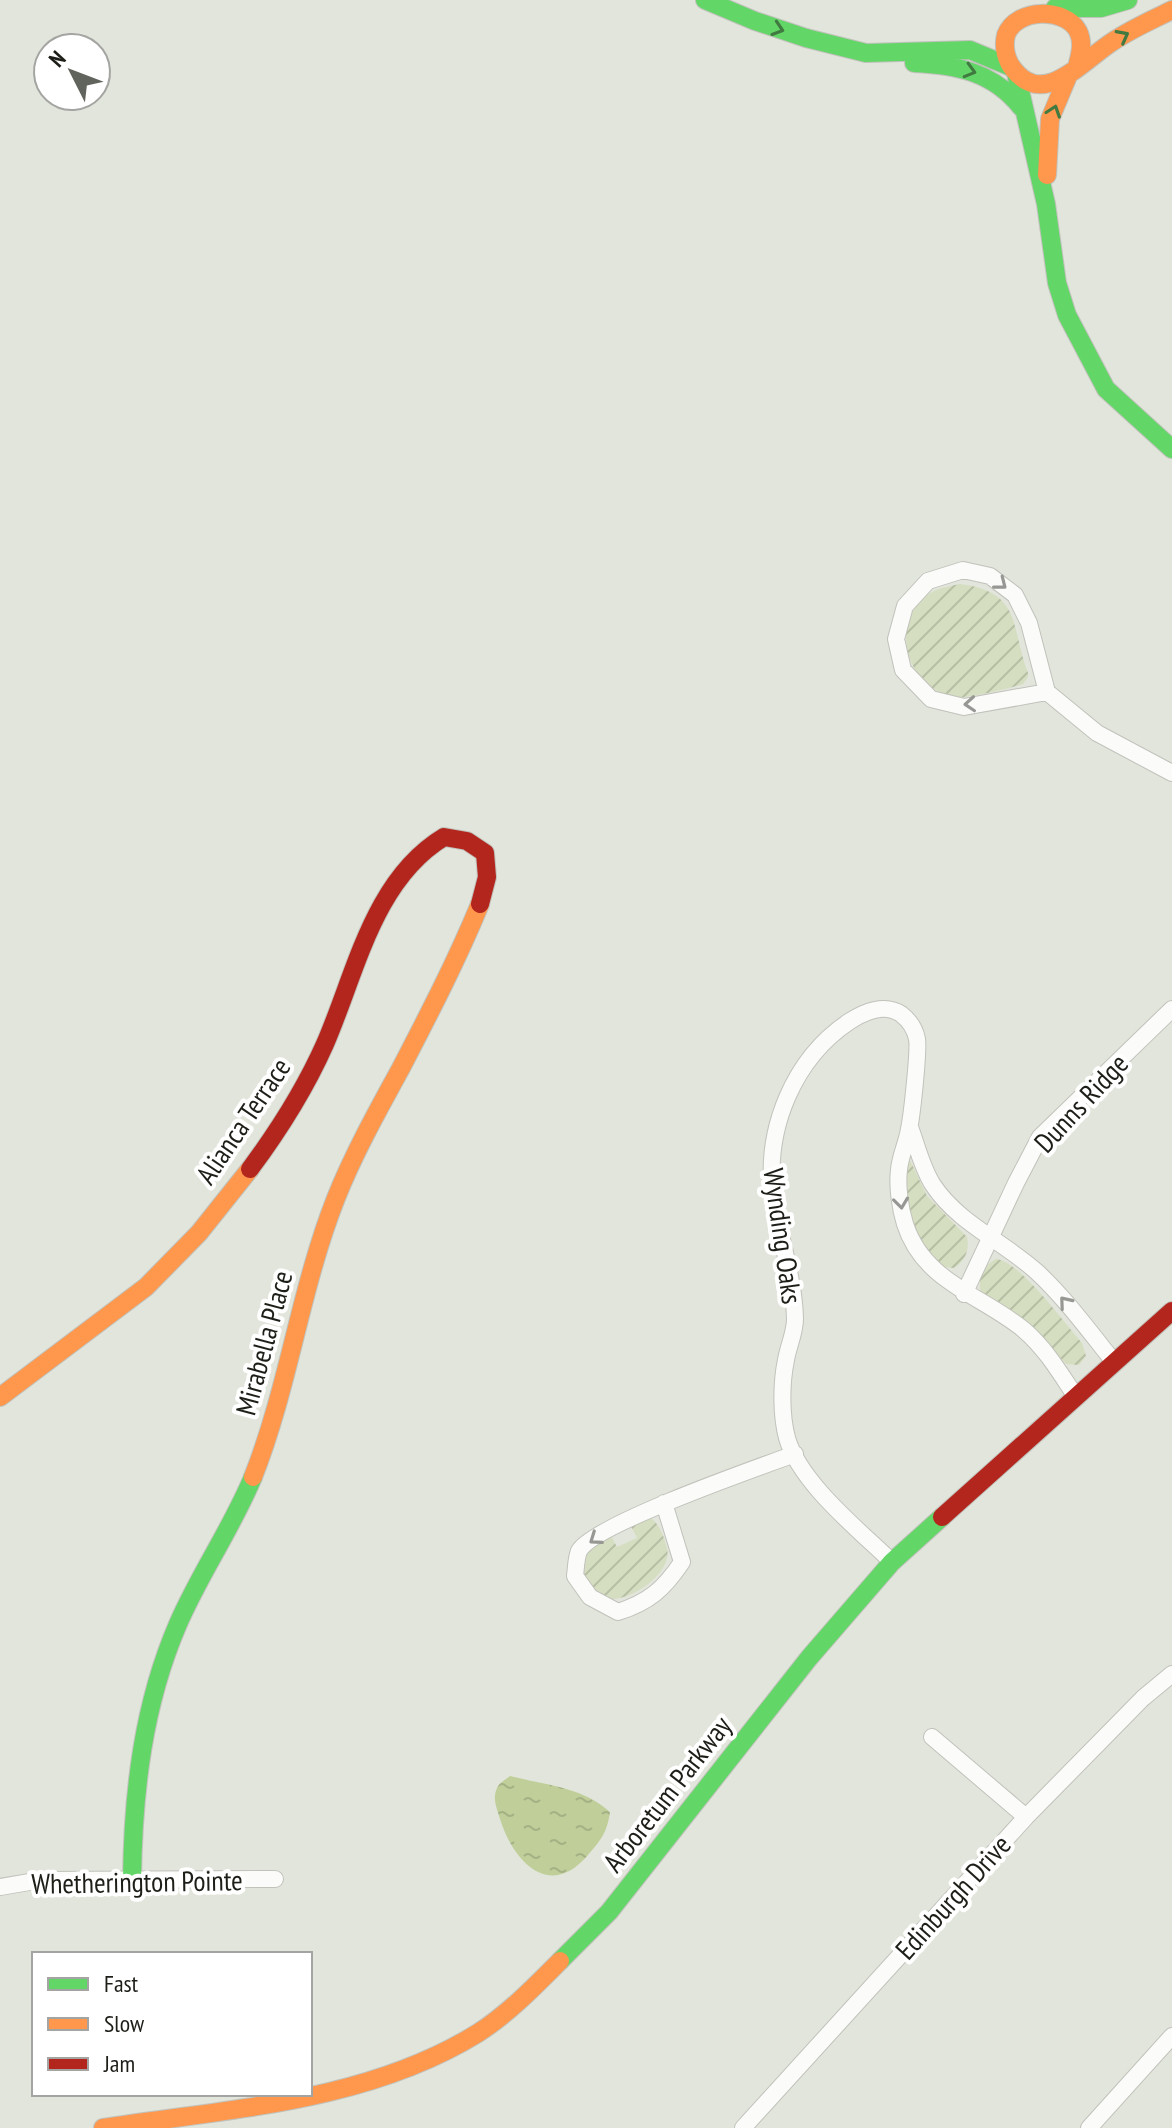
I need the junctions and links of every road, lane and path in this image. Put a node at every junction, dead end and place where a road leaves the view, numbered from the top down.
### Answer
1 (705, 0) edge
2 (1128, 0) edge
3 (1051, 8) junction
4 (1172, 10) edge
5 (866, 53) junction
6 (1013, 70) junction
7 (1073, 71) junction
8 (1025, 115) junction
9 (1046, 204) junction
10 (1172, 448) edge
11 (1047, 692) junction
12 (1172, 773) edge
13 (467, 841) joint
14 (1172, 1009) edge
15 (910, 1127) junction
16 (992, 1238) junction
17 (964, 1294) junction
18 (1172, 1311) edge
19 (1114, 1362) junction
20 (0, 1397) edge
21 (1076, 1397) junction
22 (795, 1454) junction
23 (664, 1503) junction
24 (892, 1562) junction
25 (1172, 1674) edge
26 (932, 1737) dead end
27 (1026, 1817) junction
28 (275, 1879) dead end
29 (132, 1880) junction
30 (0, 1887) edge
31 (1172, 2036) edge
32 (311, 2096) edge
33 (312, 2096) edge
34 (103, 2128) edge
35 (743, 2128) edge
36 (1089, 2128) edge

1 -> 5 street
2 - 3 street
3 - 6 street
3 - 7 street
7 -> 4 street
5 - 6 street
5 -> 8 street
6 - 7 street
6 - 8 street
9 -> 7 street
8 - 9 street
9 - 10 street
11 -> 11 street
11 - 12 street
13 - 20 street, Alianca Terrace
13 - 29 street, Mirabella Place
14 - 16 street, Dunns Ridge
15 - 16 street, Wynding Oaks
15 -> 17 street, Wynding Oaks
15 - 22 street, Wynding Oaks
16 - 17 street, Dunns Ridge
19 -> 16 street, Wynding Oaks
17 - 21 street, Wynding Oaks
18 - 19 street, Arboretum Parkway
19 - 21 street, Arboretum Parkway
21 - 24 street, Arboretum Parkway
22 - 23 street
22 - 24 street, Wynding Oaks
23 -> 23 street
24 - 33 street, Arboretum Parkway
25 - 27 street, Edinburgh Drive
26 - 27 street
27 - 35 street, Edinburgh Drive
28 - 29 street, Whetherington Pointe
29 - 30 street, Whetherington Pointe
31 - 36 street
32 - 34 street, Arboretum Parkway

